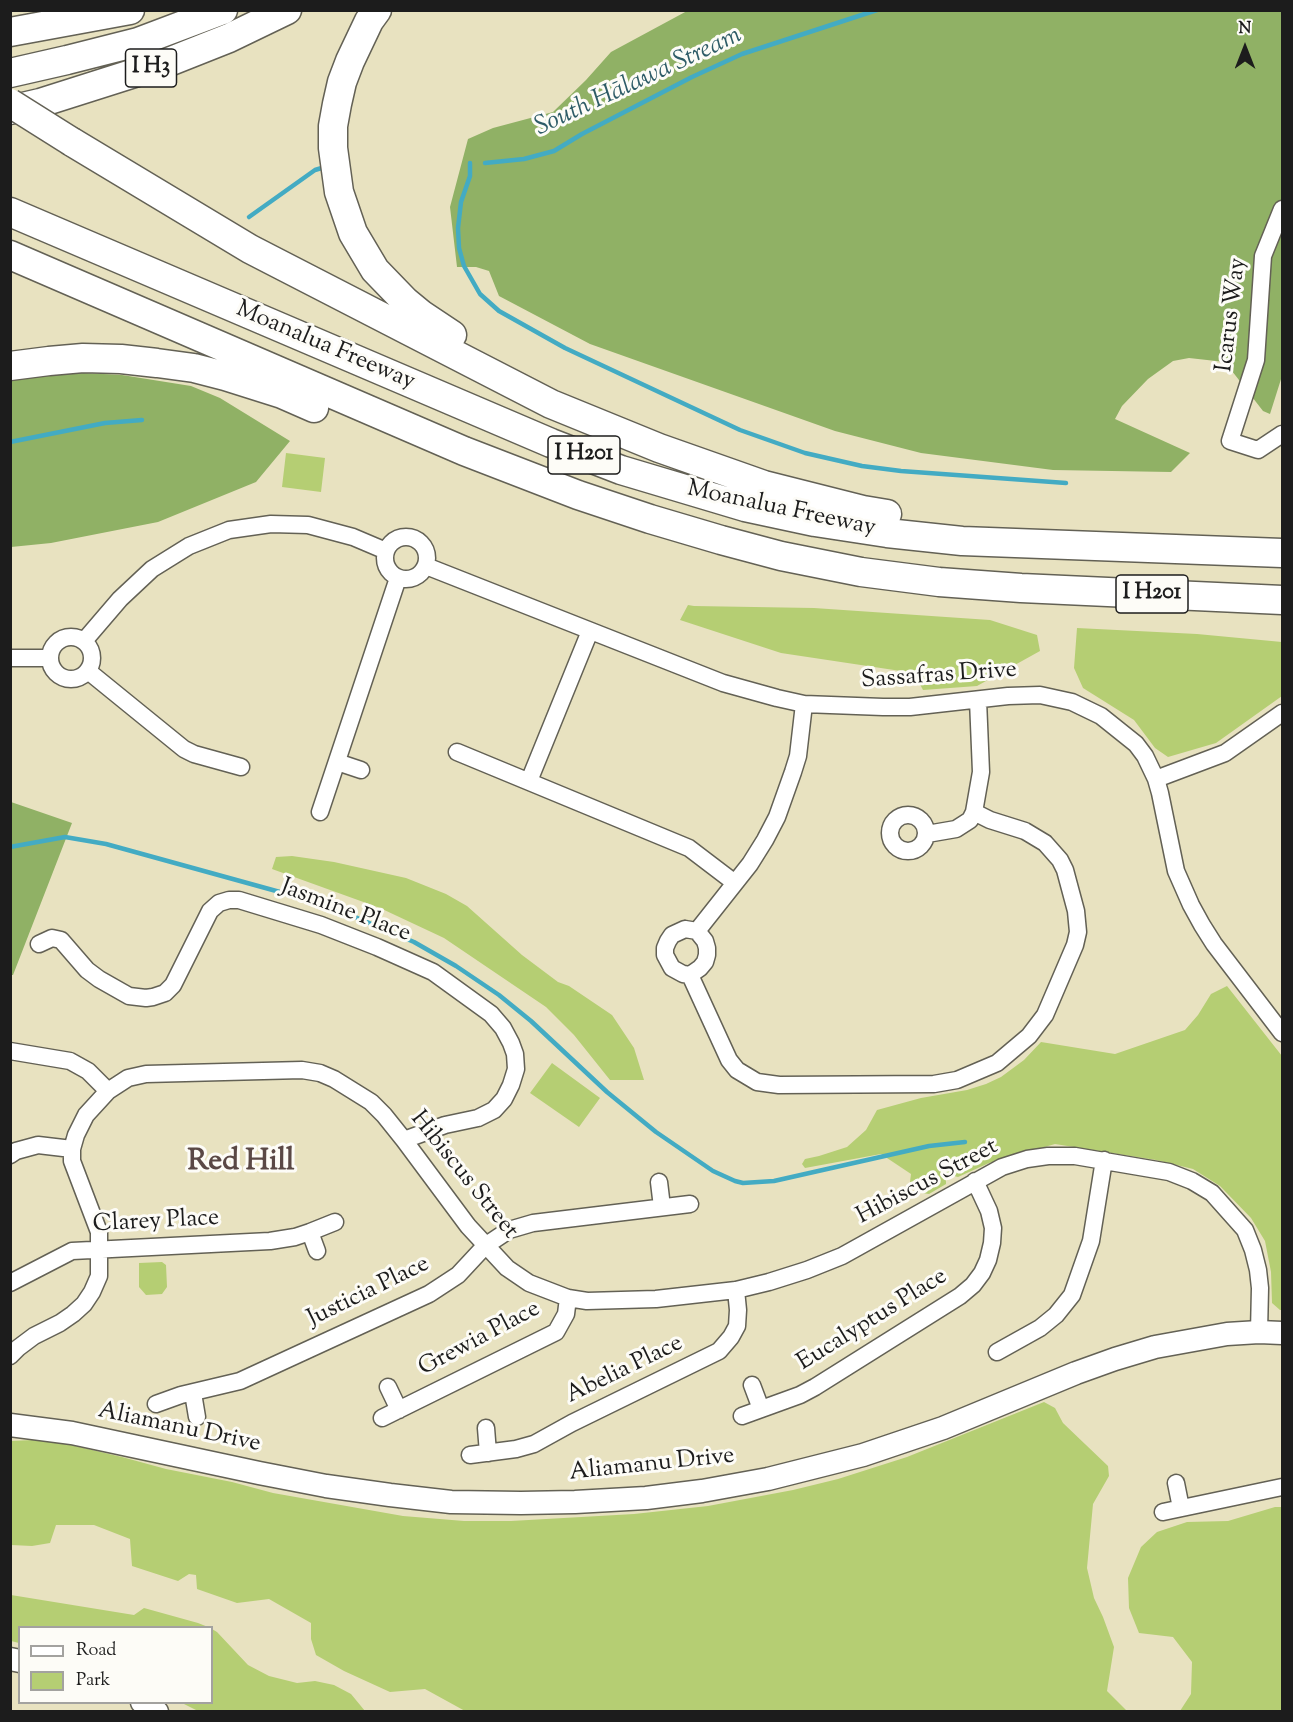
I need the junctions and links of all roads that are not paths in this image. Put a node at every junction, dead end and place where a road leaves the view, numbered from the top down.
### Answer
1 (129, 10) edge
2 (224, 10) edge
3 (286, 10) edge
4 (377, 10) edge
5 (10, 32) edge
6 (10, 73) edge
7 (10, 103) edge
8 (10, 110) edge
9 (1282, 209) edge
10 (10, 212) edge
11 (10, 255) edge
12 (10, 366) edge
13 (1282, 434) edge
14 (764, 485) junction
15 (578, 495) junction
16 (386, 550) junction
17 (1196, 550) junction
18 (1282, 553) edge
19 (426, 566) junction
20 (398, 578) junction
21 (1021, 588) junction
22 (1282, 600) edge
23 (1282, 618) edge
24 (590, 631) junction
25 (84, 641) junction
26 (10, 658) edge
27 (50, 658) junction
28 (88, 671) junction
29 (978, 699) junction
30 (804, 704) junction
31 (1282, 713) edge
32 (457, 752) dead end
33 (337, 762) junction
34 (241, 767) dead end
35 (361, 770) dead end
36 (1156, 779) junction
37 (529, 781) junction
38 (320, 812) dead end
39 (974, 812) junction
40 (927, 834) dead end
41 (735, 883) junction
42 (697, 931) junction
43 (39, 944) dead end
44 (690, 975) junction
45 (1282, 1033) edge
46 (10, 1051) edge
47 (108, 1091) junction
48 (404, 1140) junction
49 (72, 1149) junction
50 (10, 1155) edge
51 (1104, 1160) junction
52 (975, 1181) junction
53 (659, 1182) dead end
54 (690, 1204) dead end
55 (662, 1207) junction
56 (335, 1222) dead end
57 (310, 1232) junction
58 (485, 1246) junction
59 (99, 1250) junction
60 (317, 1251) dead end
61 (10, 1283) edge
62 (736, 1290) junction
63 (568, 1298) junction
64 (1259, 1332) junction
65 (1282, 1333) edge
66 (996, 1352) dead end
67 (10, 1356) edge
68 (752, 1385) dead end
69 (388, 1387) dead end
70 (193, 1393) junction
71 (156, 1404) dead end
72 (761, 1409) junction
73 (399, 1410) junction
74 (742, 1416) dead end
75 (197, 1417) dead end
76 (382, 1418) dead end
77 (10, 1425) edge
78 (486, 1428) dead end
79 (489, 1453) junction
80 (470, 1455) dead end
81 (1176, 1483) dead end
82 (1282, 1487) edge
83 (1181, 1508) junction
84 (1163, 1512) dead end

1 - 5 highway
2 - 6 highway, I H3
3 - 8 highway, I H3
4 - 14 highway
7 - 14 highway, bridge
9 - 13 street, Icarus Way
10 - 17 highway, Moanalua Freeway / I H201
11 - 15 highway, Moanalua Freeway / I H201
12 - 15 highway
14 - 17 highway
15 - 21 highway, Moanalua Freeway / I H201
16 - 19 street
16 - 20 street
16 - 25 street
17 - 18 highway, Moanalua Freeway / I H201
19 - 20 street
19 - 24 street, Sassafras Drive
20 - 33 street
21 - 22 highway, Moanalua Freeway / I H201
21 - 23 highway
24 - 30 street, Sassafras Drive
24 - 37 street
25 - 27 street
25 - 28 street
26 - 27 street
27 - 28 street
28 - 34 street
29 - 30 street, Sassafras Drive
29 - 36 street, Sassafras Drive
29 - 39 street
30 - 41 street
31 - 36 street
32 - 37 street
33 - 35 street
33 - 38 street
36 - 45 street, Sassafras Drive
37 - 41 street
39 - 40 street
39 - 44 street
41 - 42 street
42 - 44 street
42 - 44 street
43 - 48 street, Jasmine Place
46 - 47 street
47 - 48 street, Hibiscus Street
47 - 49 street, Hibiscus Street
48 - 58 street, Hibiscus Street
49 - 50 street
49 - 59 street
51 - 52 street, Hibiscus Street
51 - 64 street, Hibiscus Street
51 - 66 street
52 - 62 street, Hibiscus Street
52 - 72 street, Eucalyptus Place
53 - 55 street
54 - 55 street, Justicia Place
55 - 58 street, Justicia Place
56 - 57 street, Clarey Place
57 - 59 street, Clarey Place
57 - 60 street
58 - 63 street, Hibiscus Street
58 - 70 street, Justicia Place
59 - 61 street, Clarey Place
59 - 67 street
62 - 63 street, Hibiscus Street
62 - 79 street, Abelia Place
63 - 73 street, Grewia Place
64 - 65 street, Aliamanu Drive
64 - 77 street, Aliamanu Drive
68 - 72 street
69 - 73 street
70 - 71 street, Justicia Place
70 - 75 street
72 - 74 street, Eucalyptus Place
73 - 76 street, Grewia Place
78 - 79 street
79 - 80 street, Abelia Place
81 - 83 street
82 - 83 street
83 - 84 street

